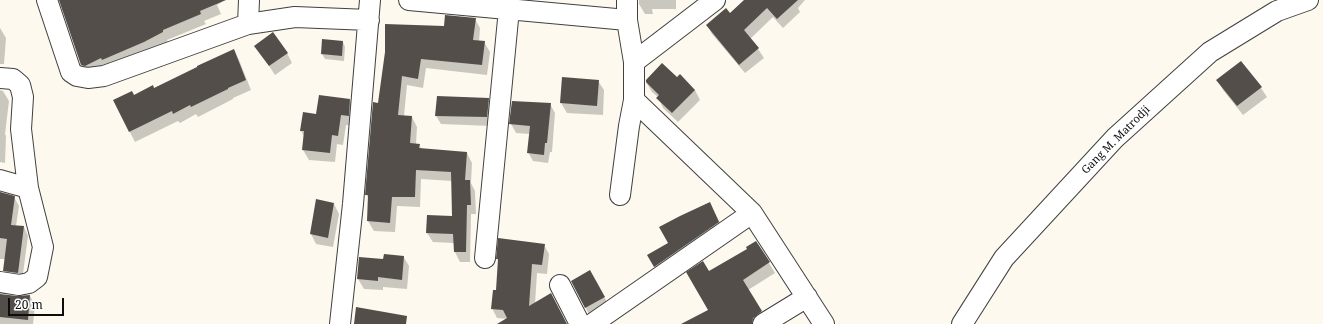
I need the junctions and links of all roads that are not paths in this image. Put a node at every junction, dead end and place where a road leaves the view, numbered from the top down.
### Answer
1 (47, 0) edge
2 (249, 0) edge
3 (370, 0) edge
4 (409, 0) edge
5 (627, 0) edge
6 (715, 0) edge
7 (1308, 0) edge
8 (501, 5) edge
9 (369, 20) junction
10 (627, 20) junction
11 (248, 24) junction
12 (634, 62) junction
13 (0, 78) edge
14 (634, 100) junction
15 (0, 180) edge
16 (28, 188) junction
17 (620, 195) dead end
18 (752, 213) junction
19 (485, 258) dead end
20 (0, 282) edge
21 (560, 285) dead end
22 (807, 297) junction
23 (340, 324) edge
24 (580, 324) edge
25 (592, 324) edge
26 (763, 324) edge
27 (824, 324) edge
28 (962, 324) edge

1 - 11 street
2 - 11 street
3 - 9 street
4 - 8 street
5 - 10 street
6 - 12 street
7 - 28 street, Gang M. Matrodji
8 - 10 street
8 - 19 street
9 - 11 street
9 - 23 street
10 - 12 street
12 - 14 street
13 - 16 street
14 - 17 street
14 - 18 street
15 - 16 street
16 - 20 street
18 - 22 street
18 - 25 street
21 - 24 street
22 - 26 street
22 - 27 street

